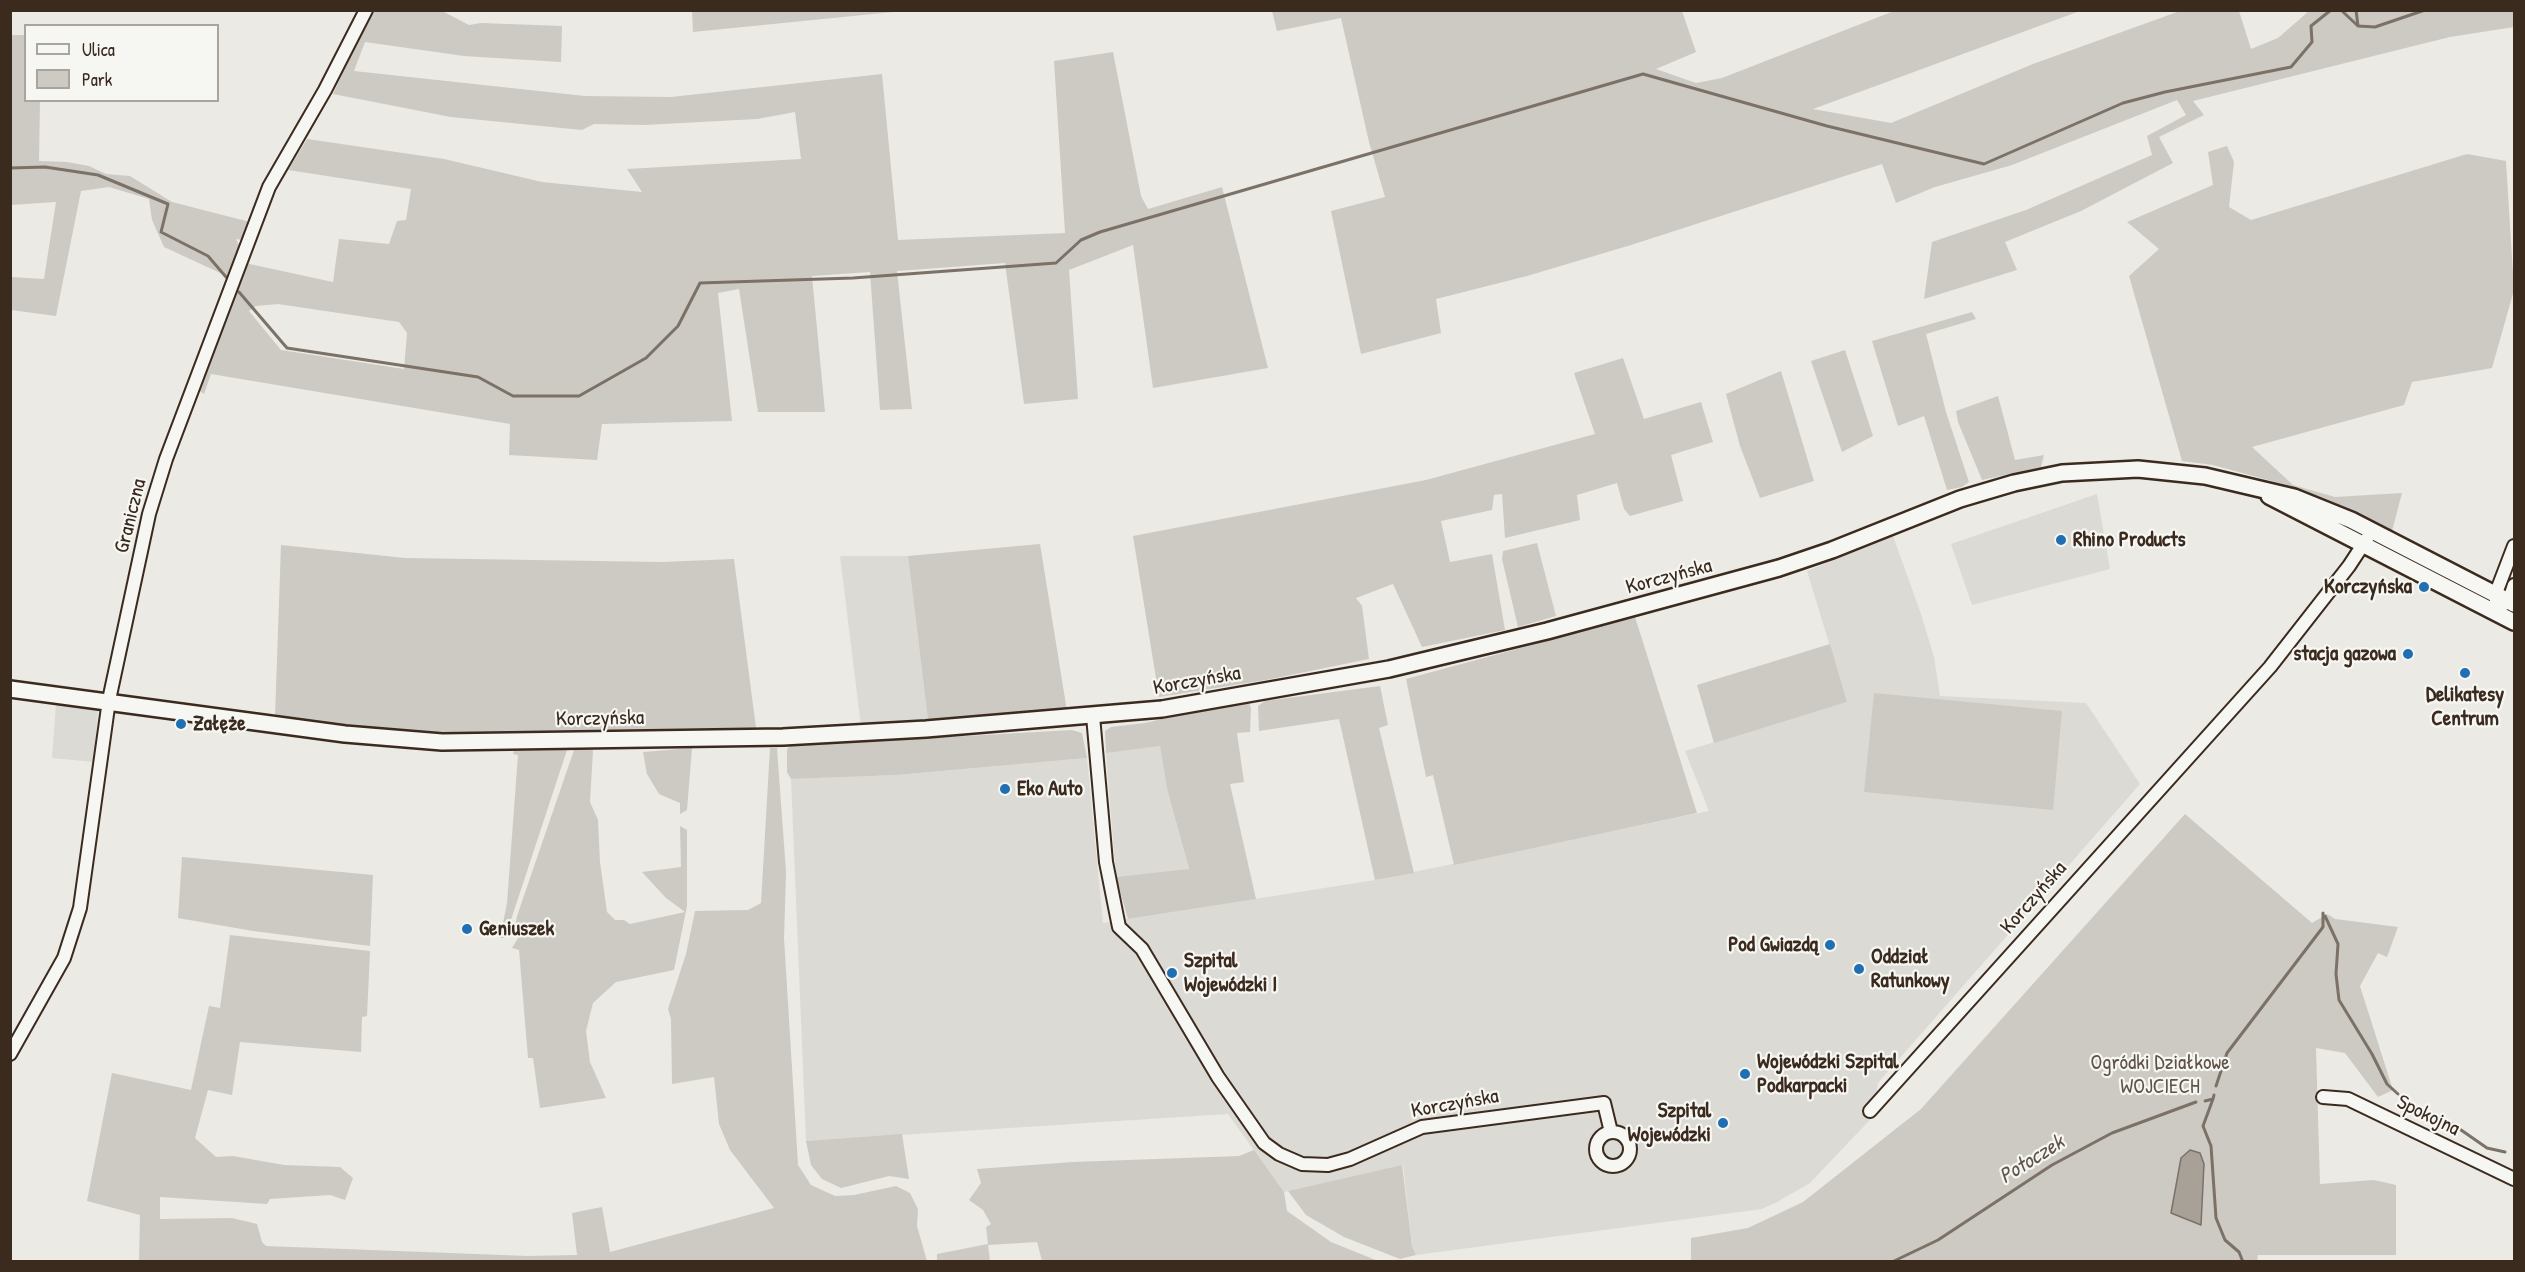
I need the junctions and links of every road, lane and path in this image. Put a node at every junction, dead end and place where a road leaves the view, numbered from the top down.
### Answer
1 (366, 10) edge
2 (2368, 537) junction
3 (2514, 546) edge
4 (2514, 585) edge
5 (2506, 599) edge
6 (2495, 612) junction
7 (2514, 622) edge
8 (10, 689) edge
9 (109, 700) junction
10 (1093, 716) junction
11 (10, 1054) edge
12 (2323, 1097) dead end
13 (1869, 1111) dead end
14 (1611, 1132) dead end
15 (2514, 1179) edge

1 - 9 street, Graniczna
2 - 5 main road, Korczyńska
2 - 6 main road, Korczyńska
2 - 10 main road, Korczyńska
2 - 13 street, Korczyńska
3 - 5 street
4 - 5 street
5 - 6 street
6 - 7 main road, Korczyńska
8 - 9 main road, Korczyńska
9 - 10 main road, Korczyńska
9 - 11 street, Graniczna
10 - 14 street, Korczyńska
12 - 15 street, Spokojna

